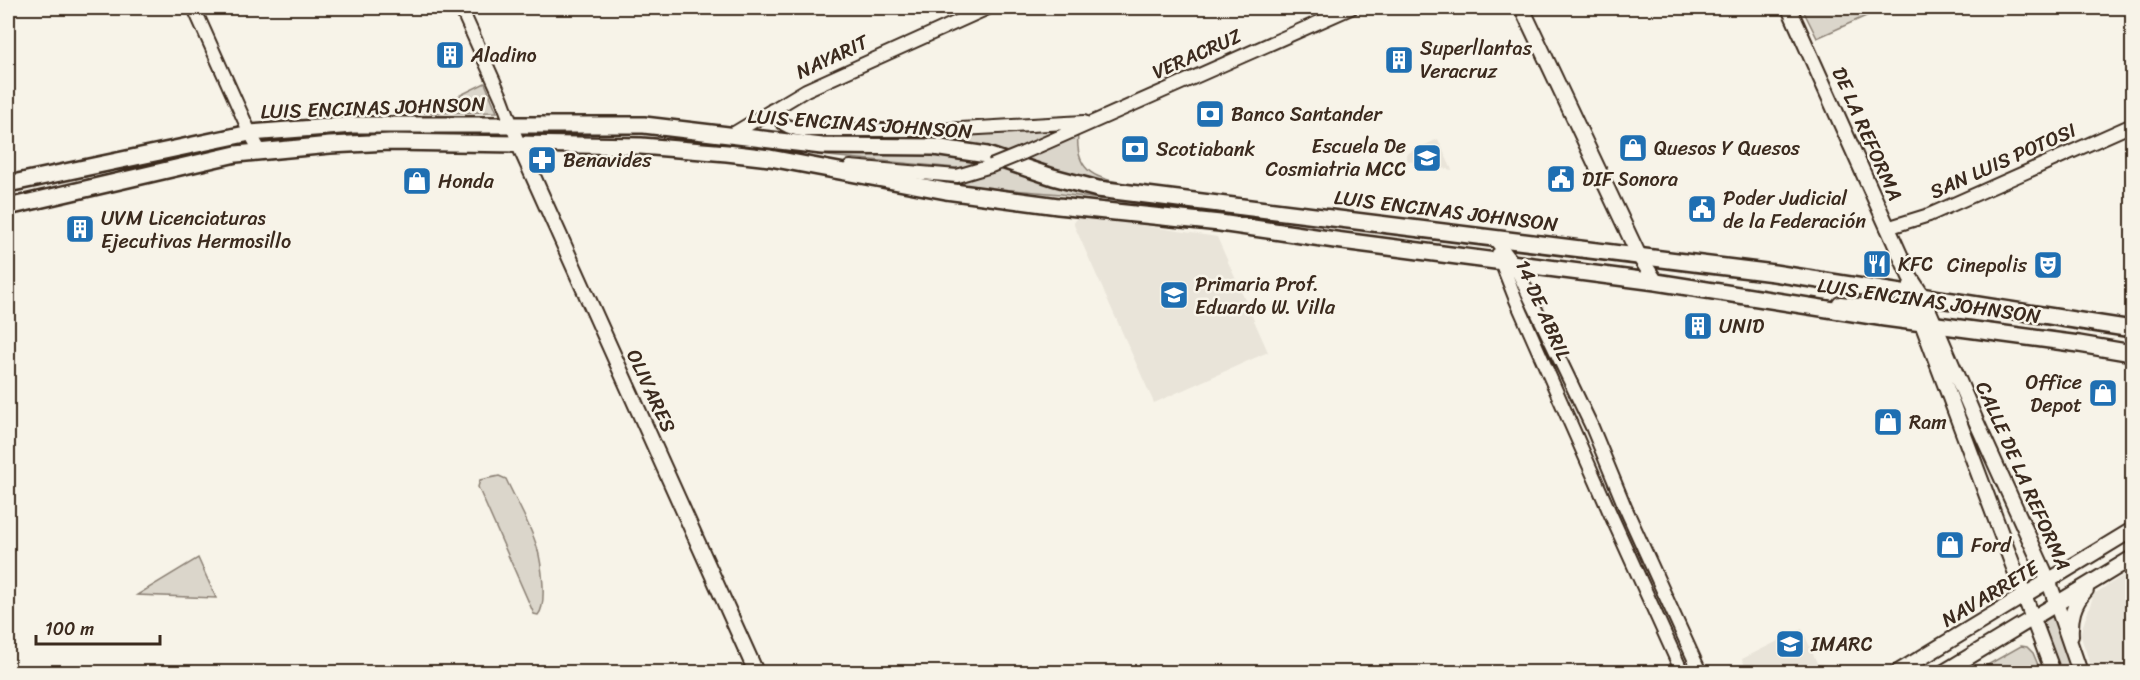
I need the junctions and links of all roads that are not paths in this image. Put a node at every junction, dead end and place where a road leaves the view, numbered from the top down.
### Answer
1 (194, 8) edge
2 (460, 8) edge
3 (988, 8) edge
4 (1351, 8) edge
5 (1522, 8) edge
6 (1789, 8) edge
7 (772, 110) junction
8 (1091, 122) junction
9 (513, 124) junction
10 (2133, 125) edge
11 (329, 126) junction
12 (250, 133) junction
13 (730, 135) junction
14 (330, 145) junction
15 (519, 145) junction
16 (260, 151) junction
17 (789, 162) junction
18 (8, 184) edge
19 (8, 207) edge
20 (1887, 228) junction
21 (1494, 238) junction
22 (1566, 247) junction
23 (1639, 256) junction
24 (1506, 263) junction
25 (1656, 282) junction
26 (1917, 298) junction
27 (1803, 304) junction
28 (2052, 316) junction
29 (1929, 324) junction
30 (2133, 329) edge
31 (2046, 340) junction
32 (2133, 353) edge
33 (2133, 530) edge
34 (2133, 558) edge
35 (2079, 562) junction
36 (2097, 580) junction
37 (2049, 582) junction
38 (2076, 593) junction
39 (2025, 597) junction
40 (2057, 605) junction
41 (2033, 620) junction
42 (2071, 647) junction
43 (756, 672) edge
44 (1682, 672) edge
45 (1700, 672) edge
46 (1898, 672) edge
47 (1944, 672) edge
48 (2053, 672) edge
49 (2080, 672) edge

1 - 12 street
2 - 9 street, OLIVARES
3 - 7 street, NAYARIT
4 - 8 street, VERACRUZ
5 - 23 main road
6 - 20 main road, DE LA REFORMA
7 - 8 street
7 - 13 street, NAYARIT
8 - 17 street, VERACRUZ, bridge
9 - 11 main road, LUIS ENCINAS JOHNSON
9 - 13 main road, LUIS ENCINAS JOHNSON
9 - 15 street, OLIVARES
10 - 20 street, SAN LUIS POTOSI
11 - 12 main road, LUIS ENCINAS JOHNSON
11 - 14 main road
12 - 16 street
12 - 18 main road, LUIS ENCINAS JOHNSON
13 - 21 main road, LUIS ENCINAS JOHNSON
14 - 15 main road, LUIS ENCINAS JOHNSON
14 - 16 main road, LUIS ENCINAS JOHNSON
15 - 17 main road, LUIS ENCINAS JOHNSON
15 - 43 main road, OLIVARES
16 - 19 main road, LUIS ENCINAS JOHNSON
17 - 24 main road, LUIS ENCINAS JOHNSON
20 - 26 main road, DE LA REFORMA
21 - 22 main road, LUIS ENCINAS JOHNSON
21 - 24 street, 14 DE ABRIL
22 - 23 main road, LUIS ENCINAS JOHNSON
22 - 24 main road
23 - 25 main road
23 - 26 main road, LUIS ENCINAS JOHNSON
24 - 25 main road, LUIS ENCINAS JOHNSON
24 - 44 street, 14 DE ABRIL
24 - 45 street, 14 DE ABRIL
25 - 27 main road, LUIS ENCINAS JOHNSON
26 - 27 main road
26 - 28 main road, LUIS ENCINAS JOHNSON
26 - 29 main road, CALLE DE LA REFORMA
27 - 29 main road, LUIS ENCINAS JOHNSON
28 - 30 main road, LUIS ENCINAS JOHNSON
28 - 31 main road
29 - 31 main road, LUIS ENCINAS JOHNSON
29 - 37 main road, CALLE DE LA REFORMA
29 - 39 main road, CALLE DE LA REFORMA
31 - 32 main road, LUIS ENCINAS JOHNSON
33 - 35 main road, NAVARRETE
34 - 36 main road
35 - 37 main road, NAVARRETE
35 - 38 main road
36 - 38 main road
36 - 42 main road
37 - 39 main road, NAVARRETE
37 - 40 main road, CALLE DE LA REFORMA
38 - 40 main road
39 - 41 main road, CALLE DE LA REFORMA
39 - 46 main road, NAVARRETE
40 - 41 main road
40 - 42 main road, CALLE DE LA REFORMA
41 - 47 main road
41 - 48 main road, CALLE DE LA REFORMA
42 - 49 main road, CALLE DE LA REFORMA

